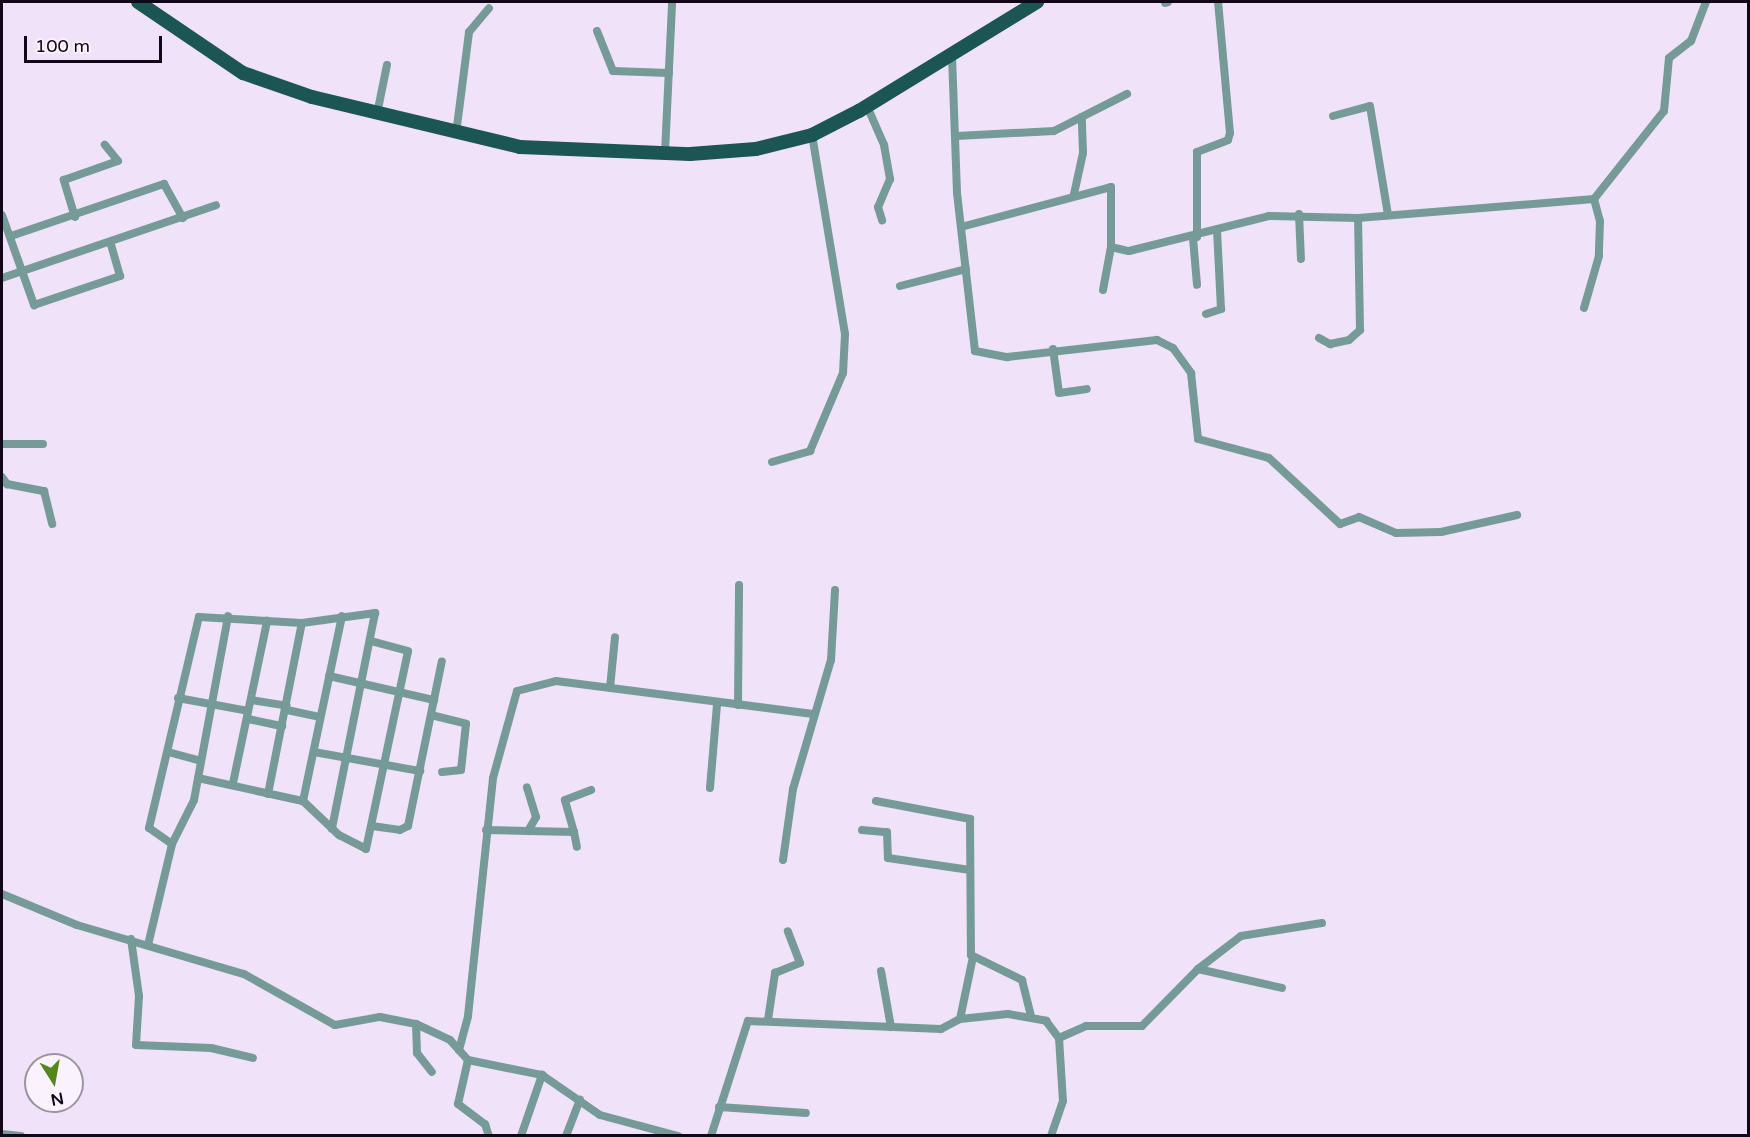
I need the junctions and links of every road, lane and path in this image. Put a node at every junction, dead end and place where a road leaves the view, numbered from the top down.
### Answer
1 (138, 2) edge
2 (672, 2) edge
3 (1037, 2) edge
4 (1218, 2) edge
5 (1706, 2) edge
6 (489, 8) dead end
7 (597, 31) dead end
8 (952, 56) junction
9 (387, 65) dead end
10 (669, 73) junction
11 (1127, 94) dead end
12 (867, 106) junction
13 (377, 114) junction
14 (1333, 116) dead end
15 (1082, 117) junction
16 (456, 134) junction
17 (812, 135) junction
18 (957, 136) junction
19 (105, 145) dead end
20 (665, 153) junction
21 (1074, 194) junction
22 (1594, 199) junction
23 (216, 205) dead end
24 (1299, 214) junction
25 (2, 215) edge
26 (1388, 215) junction
27 (75, 217) junction
28 (183, 218) junction
29 (1358, 218) junction
30 (882, 220) dead end
31 (961, 227) junction
32 (1217, 230) junction
33 (11, 236) junction
34 (1195, 237) junction
35 (110, 242) junction
36 (1111, 247) junction
37 (1301, 259) dead end
38 (966, 269) junction
39 (21, 271) junction
40 (2, 278) edge
41 (1197, 285) dead end
42 (900, 286) dead end
43 (1103, 290) dead end
44 (1584, 308) dead end
45 (1206, 314) dead end
46 (1319, 338) dead end
47 (1053, 349) junction
48 (1087, 389) dead end
49 (2, 444) edge
50 (43, 444) dead end
51 (772, 462) dead end
52 (2, 477) edge
53 (1517, 515) dead end
54 (52, 524) dead end
55 (739, 585) dead end
56 (835, 590) dead end
57 (228, 616) junction
58 (342, 616) junction
59 (267, 621) junction
60 (302, 623) junction
61 (615, 637) dead end
62 (371, 641) junction
63 (442, 661) dead end
64 (329, 676) junction
65 (362, 683) junction
66 (610, 688) junction
67 (398, 691) junction
68 (178, 698) junction
69 (251, 700) junction
70 (434, 700) junction
71 (717, 704) junction
72 (212, 705) junction
73 (738, 705) junction
74 (286, 708) junction
75 (813, 714) junction
76 (248, 715) junction
77 (431, 715) junction
78 (319, 717) junction
79 (282, 726) junction
80 (168, 752) junction
81 (314, 752) junction
82 (201, 761) junction
83 (348, 761) junction
84 (384, 766) junction
85 (420, 771) junction
86 (442, 772) dead end
87 (198, 778) junction
88 (233, 783) junction
89 (526, 786) dead end
90 (710, 788) dead end
91 (591, 790) dead end
92 (268, 795) junction
93 (303, 801) junction
94 (876, 801) dead end
95 (372, 826) junction
96 (332, 829) junction
97 (486, 830) junction
98 (862, 830) dead end
99 (528, 831) junction
100 (574, 832) junction
101 (172, 846) junction
102 (577, 847) dead end
103 (783, 860) dead end
104 (970, 870) junction
105 (2, 894) edge
106 (1322, 923) dead end
107 (788, 931) dead end
108 (131, 939) junction
109 (148, 945) junction
110 (972, 957) junction
111 (1198, 969) junction
112 (881, 971) dead end
113 (1282, 988) dead end
114 (1031, 1016) junction
115 (960, 1019) junction
116 (768, 1020) junction
117 (416, 1024) junction
118 (891, 1027) junction
119 (1059, 1038) junction
120 (459, 1050) junction
121 (253, 1058) dead end
122 (468, 1060) junction
123 (432, 1072) dead end
124 (542, 1075) junction
125 (580, 1100) junction
126 (719, 1107) junction
127 (806, 1113) dead end
128 (2, 1134) edge
129 (21, 1136) edge
130 (489, 1136) edge
131 (521, 1136) edge
132 (567, 1136) edge
133 (678, 1136) edge
134 (711, 1136) edge
135 (1051, 1136) edge

1 - 13 main road
2 - 10 street
3 - 8 main road
4 - 34 street
5 - 22 street
6 - 16 street
7 - 10 street
8 - 12 main road
8 - 18 street
9 - 13 street
10 - 20 street
11 - 15 street
12 - 17 main road
12 - 30 street
13 - 16 main road
14 - 26 street
15 - 18 street
15 - 21 street
16 - 20 main road
17 - 20 main road
17 - 51 street
18 - 31 street
19 - 27 street
21 - 31 street
21 - 36 street
22 - 26 street
22 - 44 street
23 - 28 street
24 - 29 street
24 - 32 street
24 - 37 street
25 - 33 street
26 - 29 street
27 - 28 street
27 - 33 street
28 - 35 street
29 - 46 street
31 - 38 street
32 - 34 street
32 - 45 street
33 - 39 street
34 - 36 street
34 - 41 street
35 - 39 street
35 - 39 street
36 - 43 street
38 - 42 street
38 - 47 street
39 - 40 street
47 - 48 street
47 - 53 street
49 - 50 street
52 - 54 street
55 - 73 street
56 - 75 street
57 - 59 street
57 - 68 street
57 - 72 street
58 - 60 street
58 - 62 street
58 - 64 street
59 - 60 street
59 - 69 street
60 - 74 street
61 - 66 street
62 - 65 street
62 - 67 street
63 - 70 street
64 - 65 street
64 - 78 street
65 - 67 street
65 - 83 street
66 - 71 street
66 - 97 street
67 - 70 street
67 - 84 street
68 - 72 street
68 - 80 street
69 - 74 street
69 - 76 street
70 - 77 street
71 - 73 street
71 - 90 street
72 - 76 street
72 - 82 street
73 - 75 street
74 - 78 street
74 - 79 street
75 - 103 street
76 - 79 street
76 - 88 street
77 - 85 street
77 - 86 street
78 - 81 street
79 - 92 street
80 - 82 street
80 - 101 street
81 - 83 street
81 - 93 street
82 - 87 street
83 - 84 street
83 - 96 street
84 - 85 street
84 - 95 street
85 - 95 street
87 - 88 street
87 - 101 street
88 - 92 street
89 - 99 street
91 - 100 street
92 - 93 street
93 - 96 street
94 - 104 street
95 - 96 street
97 - 99 street
97 - 120 street
98 - 104 street
99 - 100 street
100 - 102 street
101 - 109 street
104 - 110 street
105 - 108 street
106 - 111 street
107 - 116 street
108 - 109 street
108 - 121 street
109 - 117 street
110 - 114 street
110 - 115 street
111 - 113 street
111 - 119 street
112 - 118 street
114 - 115 street
114 - 119 street
115 - 118 street
116 - 118 street
116 - 126 street
117 - 120 street
117 - 123 street
119 - 135 street
120 - 122 street
122 - 124 street
122 - 130 street
124 - 125 street
124 - 131 street
125 - 132 street
125 - 133 street
126 - 127 street
126 - 134 street
128 - 129 street

